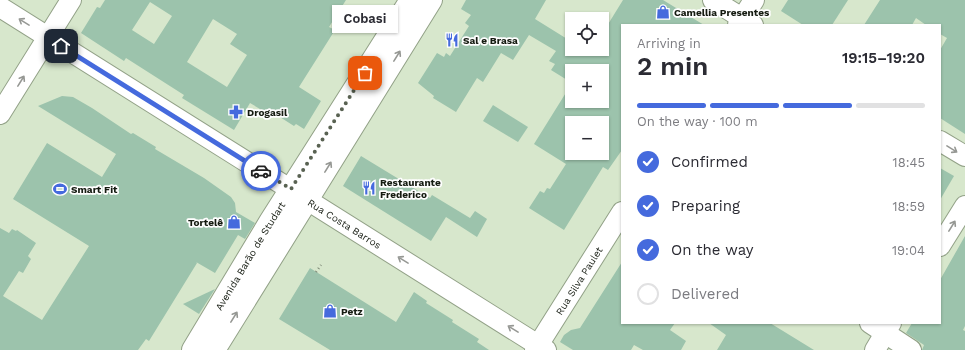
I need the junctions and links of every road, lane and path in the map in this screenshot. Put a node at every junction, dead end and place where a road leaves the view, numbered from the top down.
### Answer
1 (71, 0) edge
2 (411, 0) edge
3 (431, 0) edge
4 (712, 0) edge
5 (754, 0) edge
6 (0, 7) edge
7 (744, 23) edge
8 (48, 37) junction
9 (0, 114) edge
10 (941, 142) edge
11 (965, 156) edge
12 (299, 194) junction
13 (965, 206) edge
14 (621, 214) edge
15 (941, 244) edge
16 (321, 265) dead end
17 (316, 272) dead end
18 (882, 326) edge
19 (540, 348) edge
20 (193, 350) edge
21 (214, 350) edge
22 (875, 350) edge
23 (911, 350) edge

1 - 8 street
2 - 12 main road, Avenida Barão de Studart
12 -> 3 main road, Avenida Barão de Studart
4 - 7 street
5 - 7 street
8 -> 6 street, Rua Costa Barros
9 -> 8 street
8 - 12 street, Rua Costa Barros
10 -> 11 street
19 -> 12 street, Rua Costa Barros
12 - 20 main road, Avenida Barão de Studart
21 -> 12 main road, Avenida Barão de Studart
15 -> 13 street
14 - 19 street, Rua Silva Paulet
16 - 17 path
18 - 22 street
18 - 23 street

